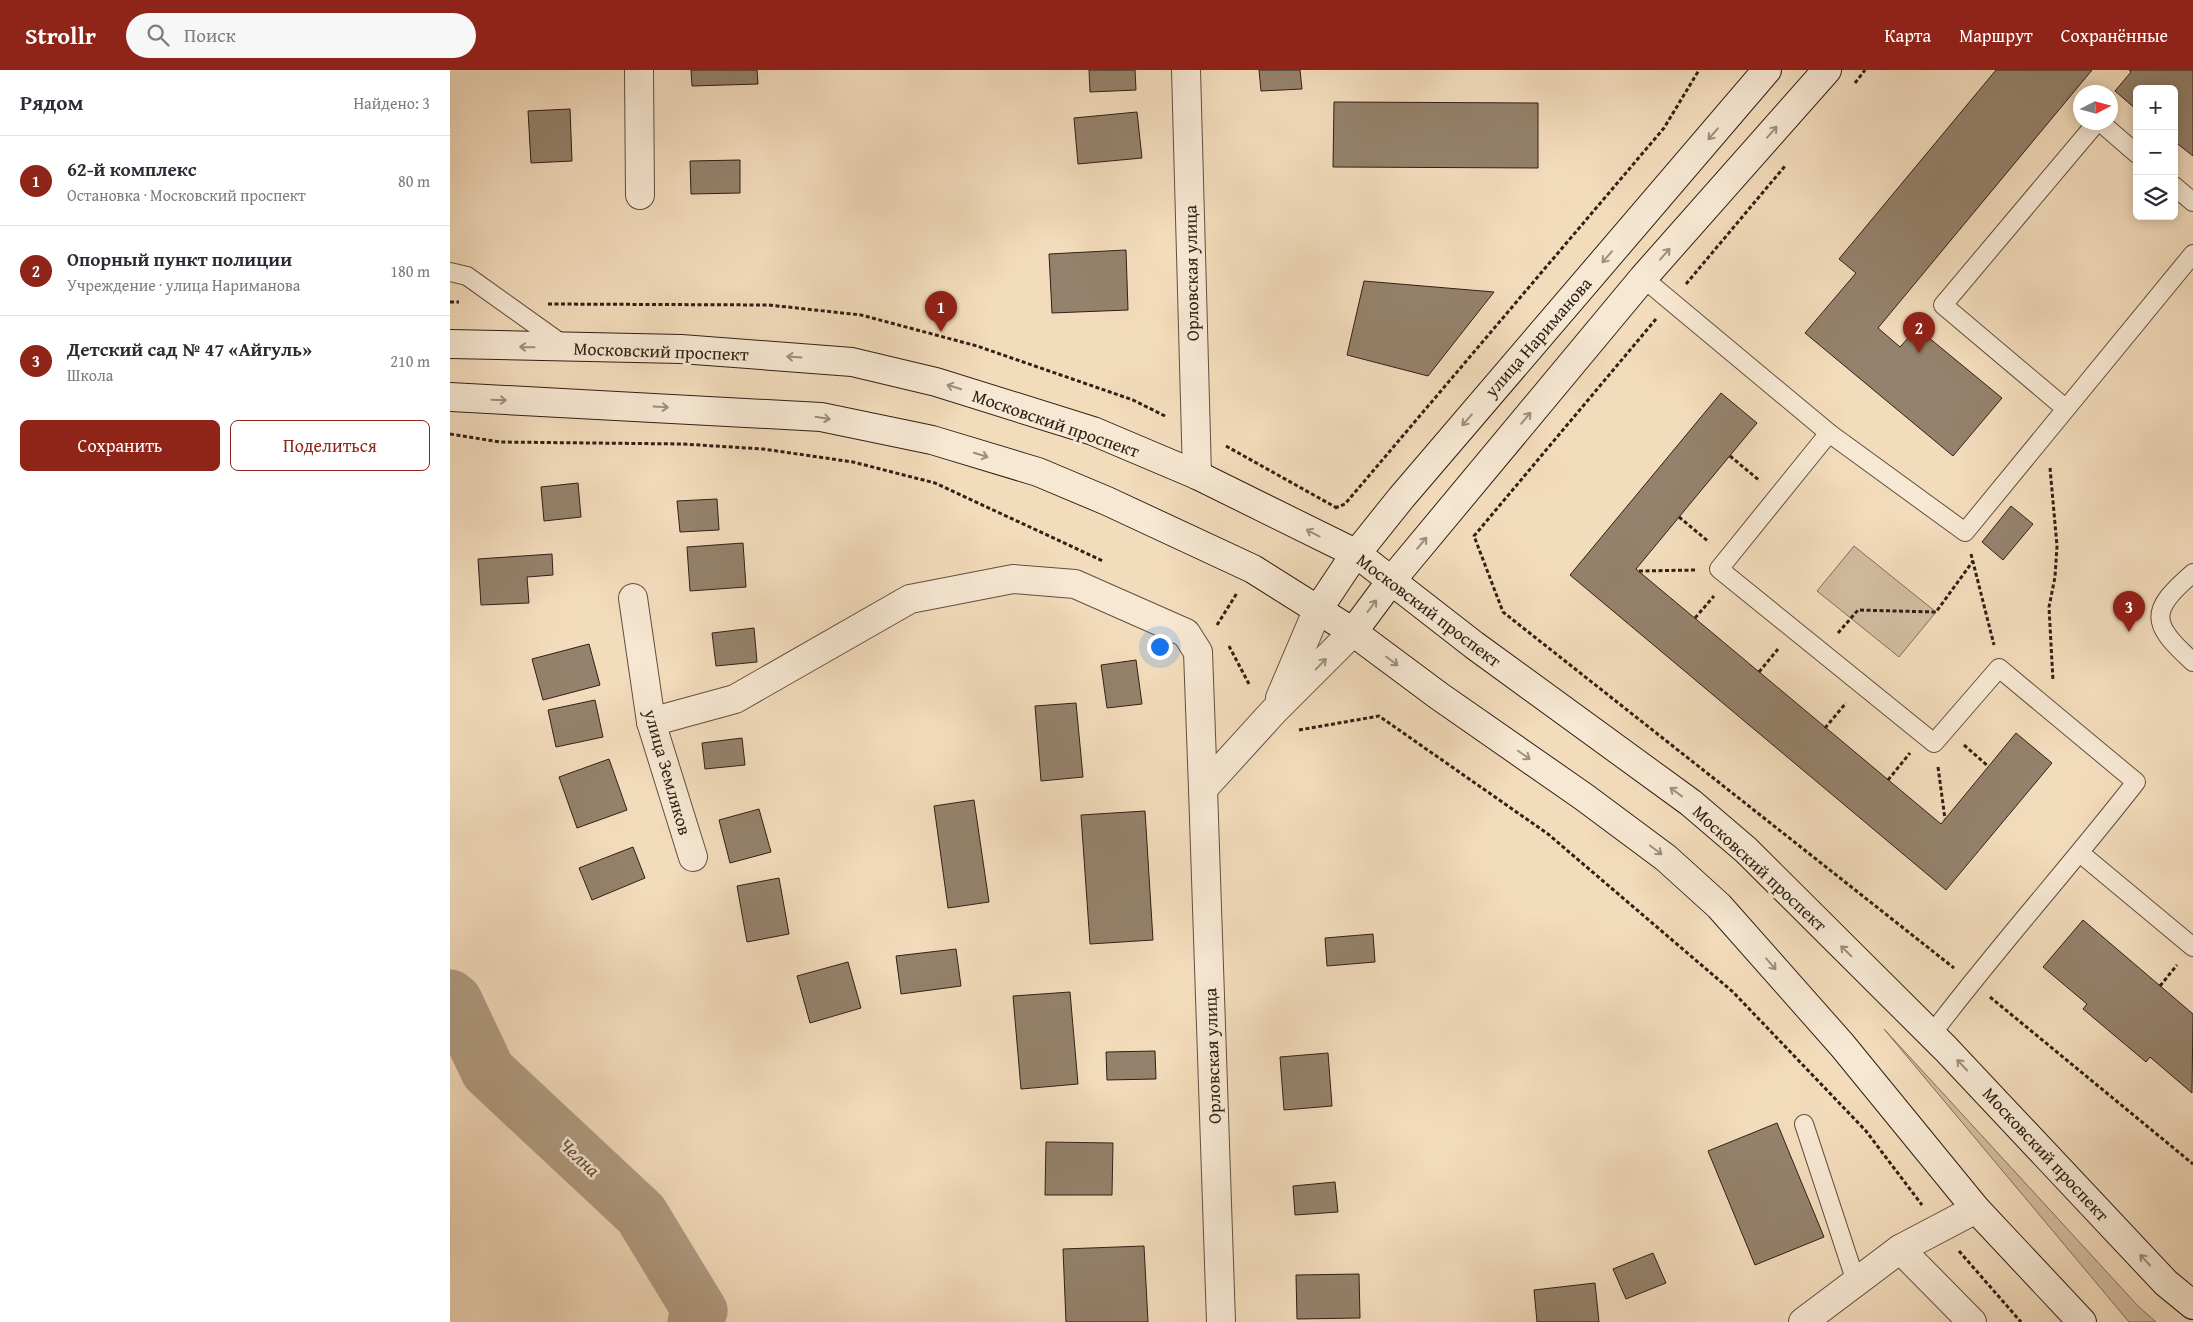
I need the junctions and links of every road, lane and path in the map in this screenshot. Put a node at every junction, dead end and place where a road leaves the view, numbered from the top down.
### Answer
1 (639, 70) edge
2 (1186, 70) edge
3 (1699, 70) edge
4 (1767, 70) edge
5 (1827, 70) edge
6 (1865, 70) edge
7 (1853, 85) dead end
8 (2091, 130) edge
9 (2108, 130) edge
10 (2133, 151) edge
11 (1790, 160) dead end
12 (2178, 189) edge
13 (640, 195) dead end
14 (2193, 202) edge
15 (2193, 254) edge
16 (450, 272) edge
17 (1643, 278) junction
18 (1671, 302) junction
19 (450, 344) edge
20 (568, 347) junction
21 (450, 398) edge
22 (2065, 408) junction
23 (2047, 430) junction
24 (1829, 433) junction
25 (450, 434) edge
26 (1730, 456) dead end
27 (1196, 475) junction
28 (1778, 497) junction
29 (1332, 510) dead end
30 (1679, 517) dead end
31 (1965, 532) junction
32 (1357, 554) junction
33 (1973, 562) junction
34 (1109, 564) dead end
35 (1724, 564) junction
36 (1253, 569) junction
37 (1639, 571) dead end
38 (2193, 573) edge
39 (1391, 581) junction
40 (633, 598) dead end
41 (1318, 611) junction
42 (1209, 619) dead end
43 (1217, 624) junction
44 (1794, 629) junction
45 (1352, 632) junction
46 (1222, 633) dead end
47 (1226, 642) dead end
48 (1822, 652) junction
49 (2193, 662) edge
50 (1999, 668) junction
51 (1760, 672) dead end
52 (1861, 684) junction
53 (1250, 686) dead end
54 (1274, 711) junction
55 (2055, 715) junction
56 (651, 722) junction
57 (1825, 728) dead end
58 (1946, 729) junction
59 (1294, 730) dead end
60 (1929, 739) junction
61 (1988, 766) dead end
62 (1888, 780) dead end
63 (1203, 789) junction
64 (1945, 819) dead end
65 (2080, 853) junction
66 (693, 857) dead end
67 (2193, 947) edge
68 (1971, 982) junction
69 (1930, 1035) junction
70 (1804, 1124) dead end
71 (2193, 1164) edge
72 (1976, 1209) junction
73 (1940, 1228) junction
74 (1900, 1249) junction
75 (1856, 1282) junction
76 (2166, 1283) junction
77 (2193, 1287) edge
78 (2193, 1305) edge
79 (1221, 1322) edge
80 (1803, 1322) edge
81 (1972, 1322) edge
82 (2021, 1322) edge
83 (2082, 1322) edge

1 - 13 main road
2 - 27 main road, Орловская улица
3 - 29 path
4 -> 32 main road, улица Нариманова
17 -> 5 main road
6 - 7 path
8 - 22 lane
9 - 10 lane
11 - 18 path
12 - 14 lane
15 - 22 lane
16 - 20 lane
17 - 18 lane
39 -> 17 main road
18 - 24 lane
18 - 68 path
20 -> 19 main road, Московский проспект
27 -> 20 main road, Московский проспект
21 -> 36 main road
22 - 23 lane
23 - 31 lane
23 - 55 path
24 - 28 lane
24 - 31 lane
25 - 34 path
26 - 28 path
32 -> 27 main road, Московский проспект
28 - 35 lane
30 - 35 path
31 - 33 path
32 - 39 main road, Московский проспект
32 - 41 main road, улица Нариманова
33 - 48 path
33 - 50 path
35 - 37 path
35 - 44 lane
36 - 41 main road
36 - 43 path
38 - 49 lane
45 -> 39 main road
69 -> 39 main road, Московский проспект
40 - 56 main road, улица Земляков
41 - 45 main road
41 - 54 main road, улица Нариманова
42 - 43 path
43 - 46 path
44 - 48 lane
44 - 51 path
54 -> 45 main road
45 -> 72 main road
47 - 53 path
48 - 52 lane
50 - 55 lane
50 - 58 lane
52 - 57 path
52 - 60 lane
54 - 63 main road
55 - 65 lane
56 - 63 main road, Орловская улица
56 - 66 main road, улица Земляков
58 - 60 lane
58 - 61 path
59 - 73 path
60 - 62 path
60 - 64 path
63 - 79 main road, Орловская улица
65 - 67 lane
65 - 68 lane
68 - 69 lane
68 - 71 path
76 -> 69 main road, Московский проспект
70 - 75 lane
72 - 73 main road
72 - 83 main road
73 - 74 main road
73 - 82 path
74 - 75 main road
74 - 81 main road
75 - 80 main road
76 - 77 main road
76 - 78 main road, Московский проспект

